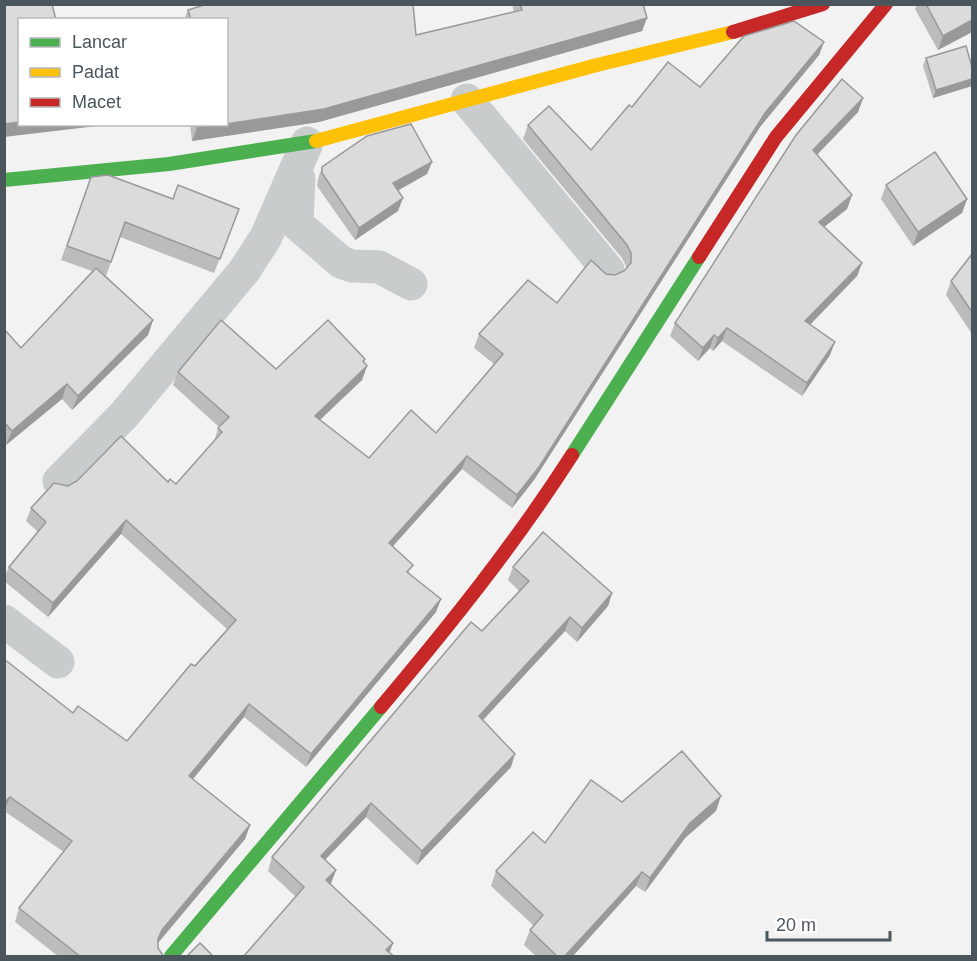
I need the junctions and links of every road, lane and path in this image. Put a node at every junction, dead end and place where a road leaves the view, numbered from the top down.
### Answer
1 (823, 4) edge
2 (886, 4) edge
3 (467, 100) junction
4 (303, 154) junction
5 (4, 180) edge
6 (608, 270) dead end
7 (411, 284) dead end
8 (59, 481) dead end
9 (4, 621) edge
10 (57, 662) dead end
11 (171, 957) edge

1 - 3 street
2 - 11 street
3 - 4 street
3 - 6 street
4 - 5 street
4 - 7 street
4 - 8 street
9 - 10 street

